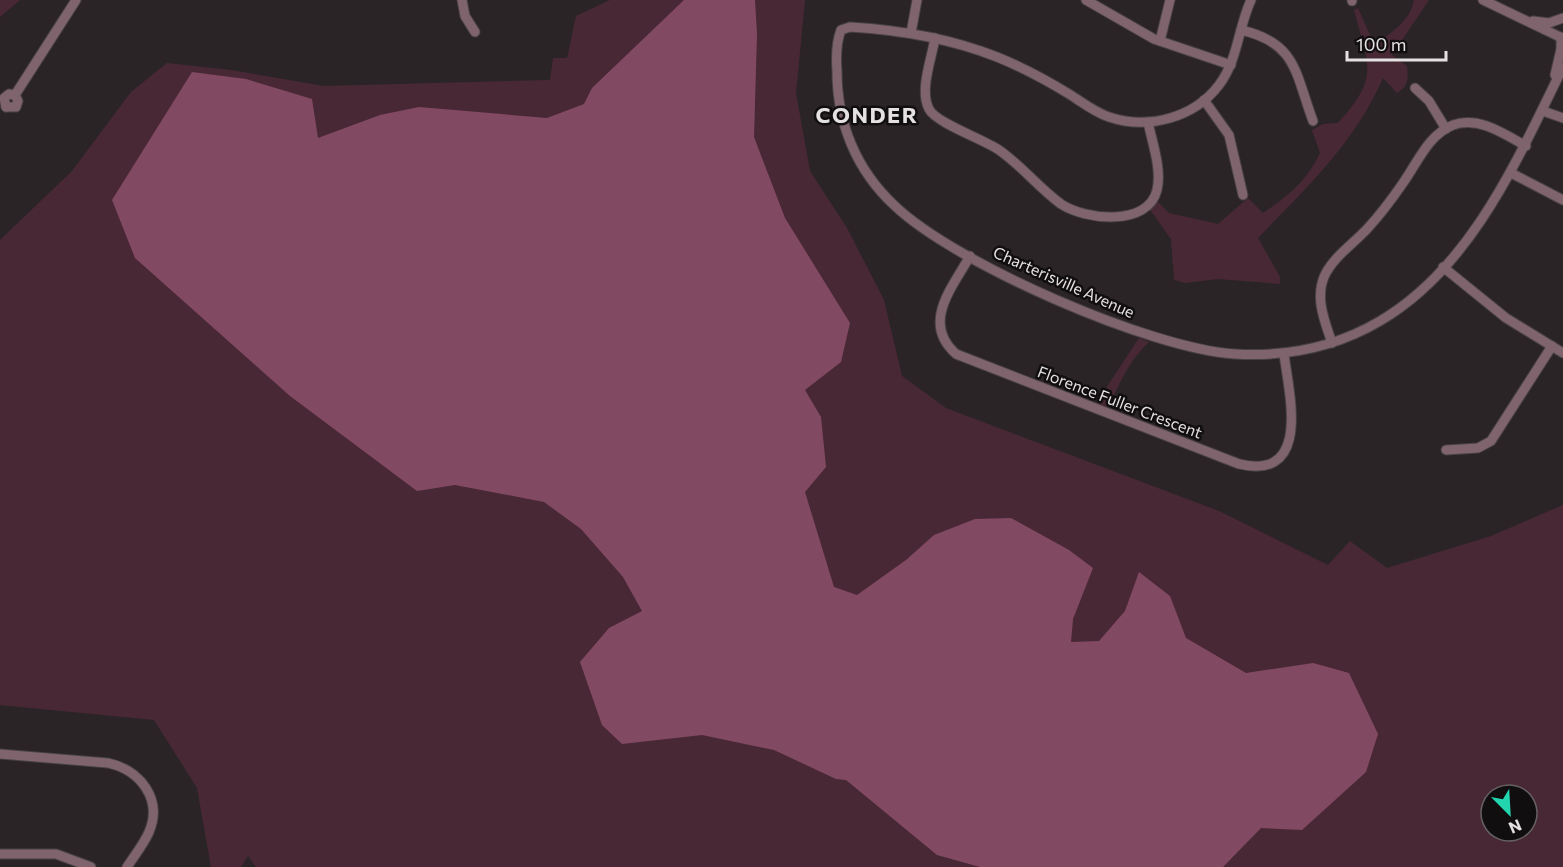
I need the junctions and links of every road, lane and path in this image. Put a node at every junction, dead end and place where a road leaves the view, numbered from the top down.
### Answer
1 (76, 0) edge
2 (462, 0) edge
3 (917, 0) edge
4 (1086, 0) edge
5 (1170, 0) edge
6 (1251, 0) edge
7 (1484, 0) edge
8 (1563, 18) edge
9 (1524, 20) junction
10 (1241, 30) junction
11 (475, 32) dead end
12 (911, 33) junction
13 (935, 38) junction
14 (1561, 38) edge
15 (1160, 41) junction
16 (1231, 64) junction
17 (1563, 67) edge
18 (1415, 88) dead end
19 (1552, 89) junction
20 (1204, 100) junction
21 (3, 111) edge
22 (1543, 111) junction
23 (1563, 118) edge
24 (1313, 121) dead end
25 (1148, 122) junction
26 (1446, 129) junction
27 (1526, 146) junction
28 (1512, 173) junction
29 (1243, 195) dead end
30 (1563, 200) edge
31 (970, 256) junction
32 (1443, 267) junction
33 (1332, 343) junction
34 (1552, 346) junction
35 (1563, 353) edge
36 (1284, 354) junction
37 (1446, 450) dead end
38 (0, 754) edge
39 (0, 854) edge
40 (91, 867) edge
41 (127, 867) edge

1 - 21 street
2 - 11 street
3 - 12 street
4 - 15 street
5 - 15 street
6 - 10 street
7 - 9 street
8 - 9 street
8 - 14 street, Charterisville Avenue
9 - 14 street
10 - 16 street
10 - 24 street
12 - 13 street
12 - 31 street, Charterisville Avenue
13 - 25 street
13 - 25 street
14 - 19 street, Charterisville Avenue
15 - 16 street
16 - 20 street
17 - 19 street, Charterisville Avenue
18 - 26 street
19 - 22 street, Charterisville Avenue
20 - 25 street
20 - 29 street
22 - 23 street
22 - 27 street, Charterisville Avenue
26 - 27 street
26 - 33 street
27 - 28 street, Charterisville Avenue
28 - 30 street
28 - 32 street, Charterisville Avenue
31 - 36 street, Charterisville Avenue
31 - 36 street, Florence Fuller Crescent
32 - 33 street, Charterisville Avenue
32 - 34 street
33 - 36 street, Charterisville Avenue
34 - 35 street
34 - 37 street
38 - 41 street
39 - 40 street

